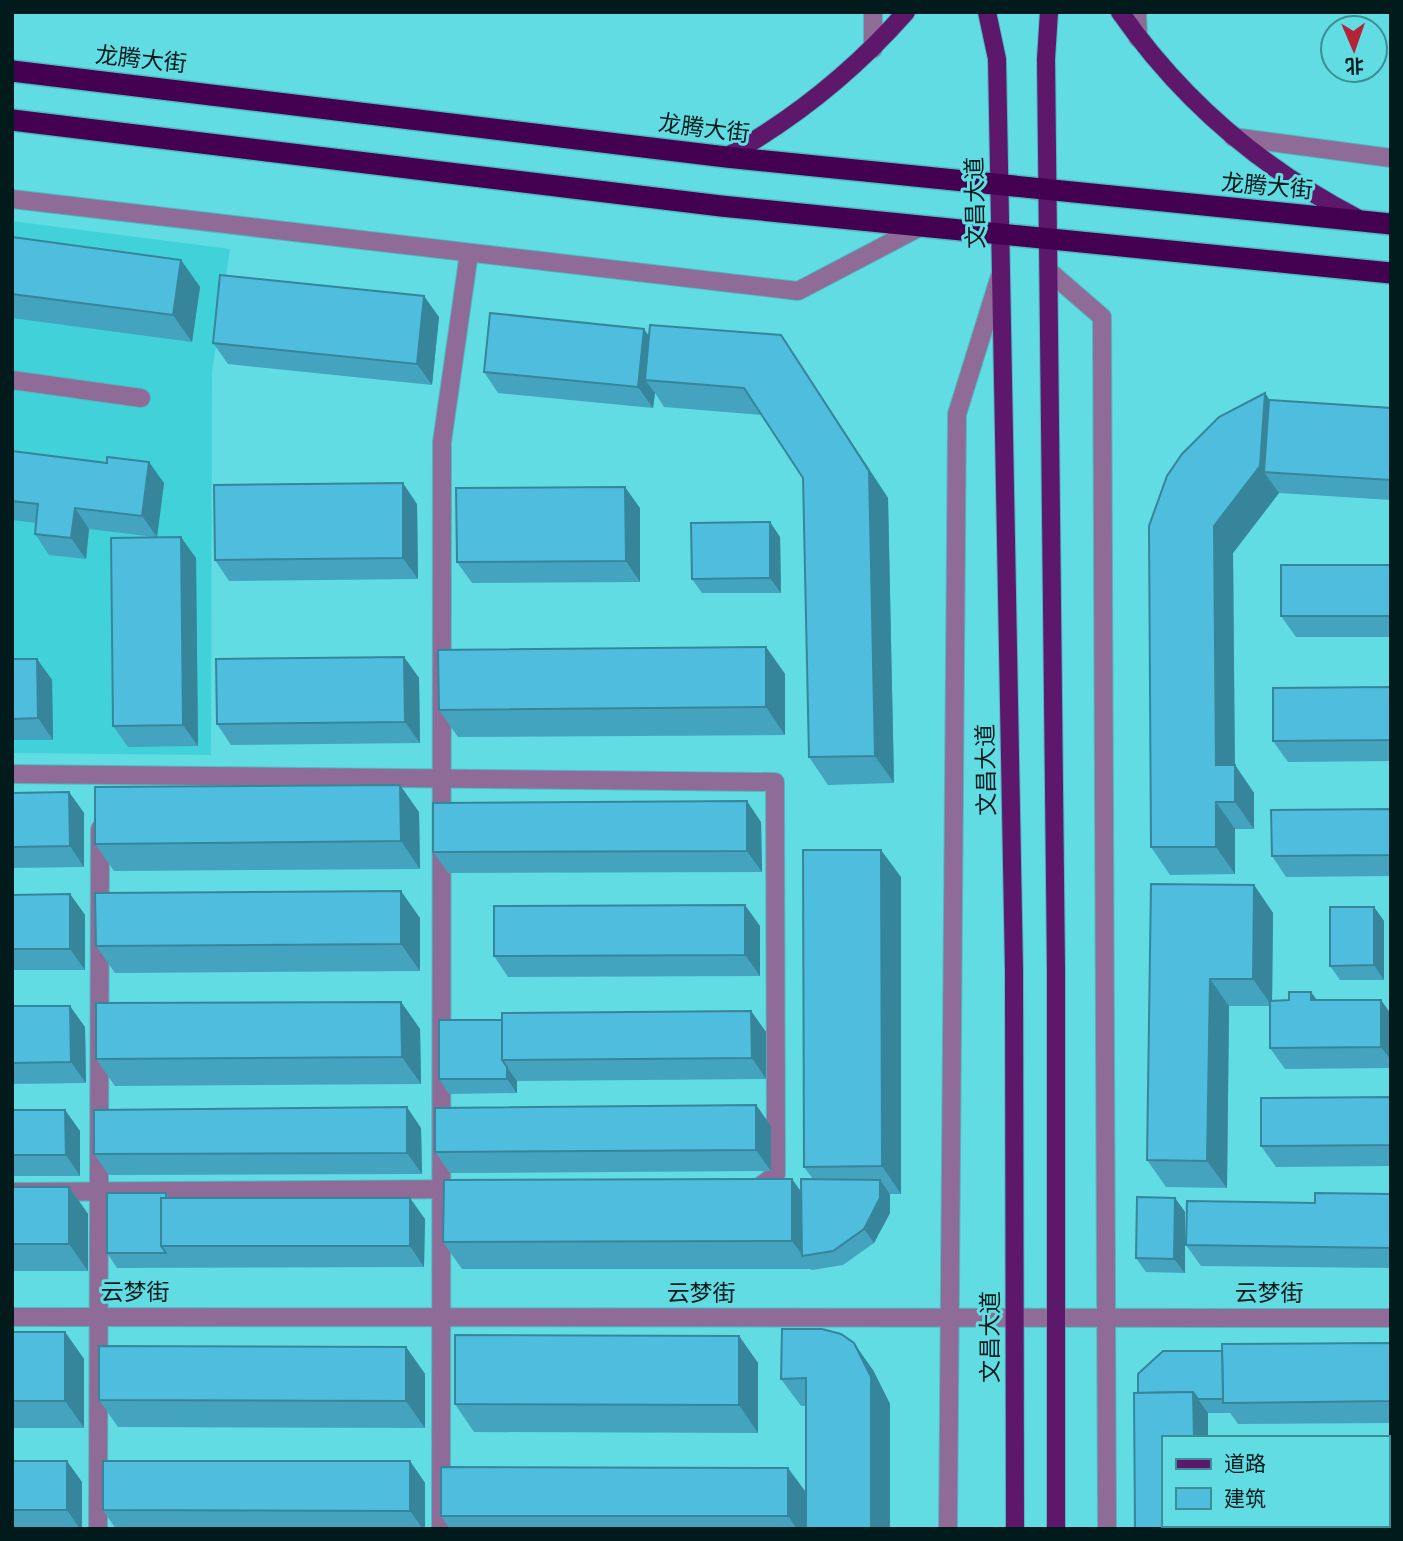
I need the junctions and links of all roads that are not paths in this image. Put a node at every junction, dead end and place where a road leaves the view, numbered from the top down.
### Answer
1 (873, 12) edge
2 (906, 12) edge
3 (986, 12) edge
4 (1049, 12) edge
5 (1120, 12) edge
6 (1138, 12) edge
7 (1138, 38) junction
8 (873, 49) junction
9 (12, 71) edge
10 (12, 120) edge
11 (1233, 137) junction
12 (726, 158) junction
13 (1391, 158) edge
14 (999, 187) junction
15 (1048, 191) junction
16 (12, 199) edge
17 (1363, 222) junction
18 (1391, 224) edge
19 (920, 228) junction
20 (1000, 236) junction
21 (1049, 241) junction
22 (469, 253) junction
23 (1050, 272) junction
24 (1001, 273) junction
25 (1391, 273) edge
26 (12, 380) edge
27 (141, 398) dead end
28 (12, 774) edge
29 (442, 778) junction
30 (100, 816) edge
31 (731, 1188) edge
32 (482, 1189) edge
33 (440, 1190) junction
34 (12, 1192) edge
35 (99, 1192) junction
36 (12, 1317) edge
37 (99, 1317) junction
38 (440, 1317) junction
39 (950, 1317) junction
40 (1015, 1317) junction
41 (1056, 1317) junction
42 (1106, 1317) junction
43 (1391, 1318) edge
44 (98, 1529) edge
45 (441, 1529) edge
46 (948, 1529) edge
47 (1015, 1529) edge
48 (1056, 1529) edge
49 (1107, 1529) edge

1 - 8 street
2 - 8 main road
3 - 14 main road, 文昌大道
4 - 15 main road
5 - 7 main road
6 - 7 street
7 - 11 main road
8 - 12 main road
9 - 12 highway, 龙腾大街
10 - 19 highway
11 - 13 street
11 - 17 main road
12 - 14 highway, 龙腾大街
14 - 15 highway, 龙腾大街
14 - 20 main road, 文昌大道
15 - 17 highway, 龙腾大街
15 - 21 main road
16 - 22 street
17 - 18 highway, 龙腾大街
19 - 20 highway
19 - 22 street
20 - 21 highway
20 - 24 main road, 文昌大道
21 - 23 main road
21 - 25 highway
22 - 29 street
23 - 41 main road
23 - 42 street
24 - 39 street
24 - 40 main road, 文昌大道
26 - 27 street
28 - 29 street
29 - 31 street
29 - 33 street
30 - 35 street
32 - 33 street
33 - 35 street
33 - 38 street
34 - 35 street
35 - 37 street
36 - 37 street, 云梦街
37 - 38 street, 云梦街
37 - 44 street
38 - 39 street, 云梦街
38 - 45 street
39 - 40 street, 云梦街
39 - 46 street
40 - 41 street, 云梦街
40 - 47 main road, 文昌大道
41 - 42 street, 云梦街
41 - 48 main road
42 - 43 street, 云梦街
42 - 49 street

